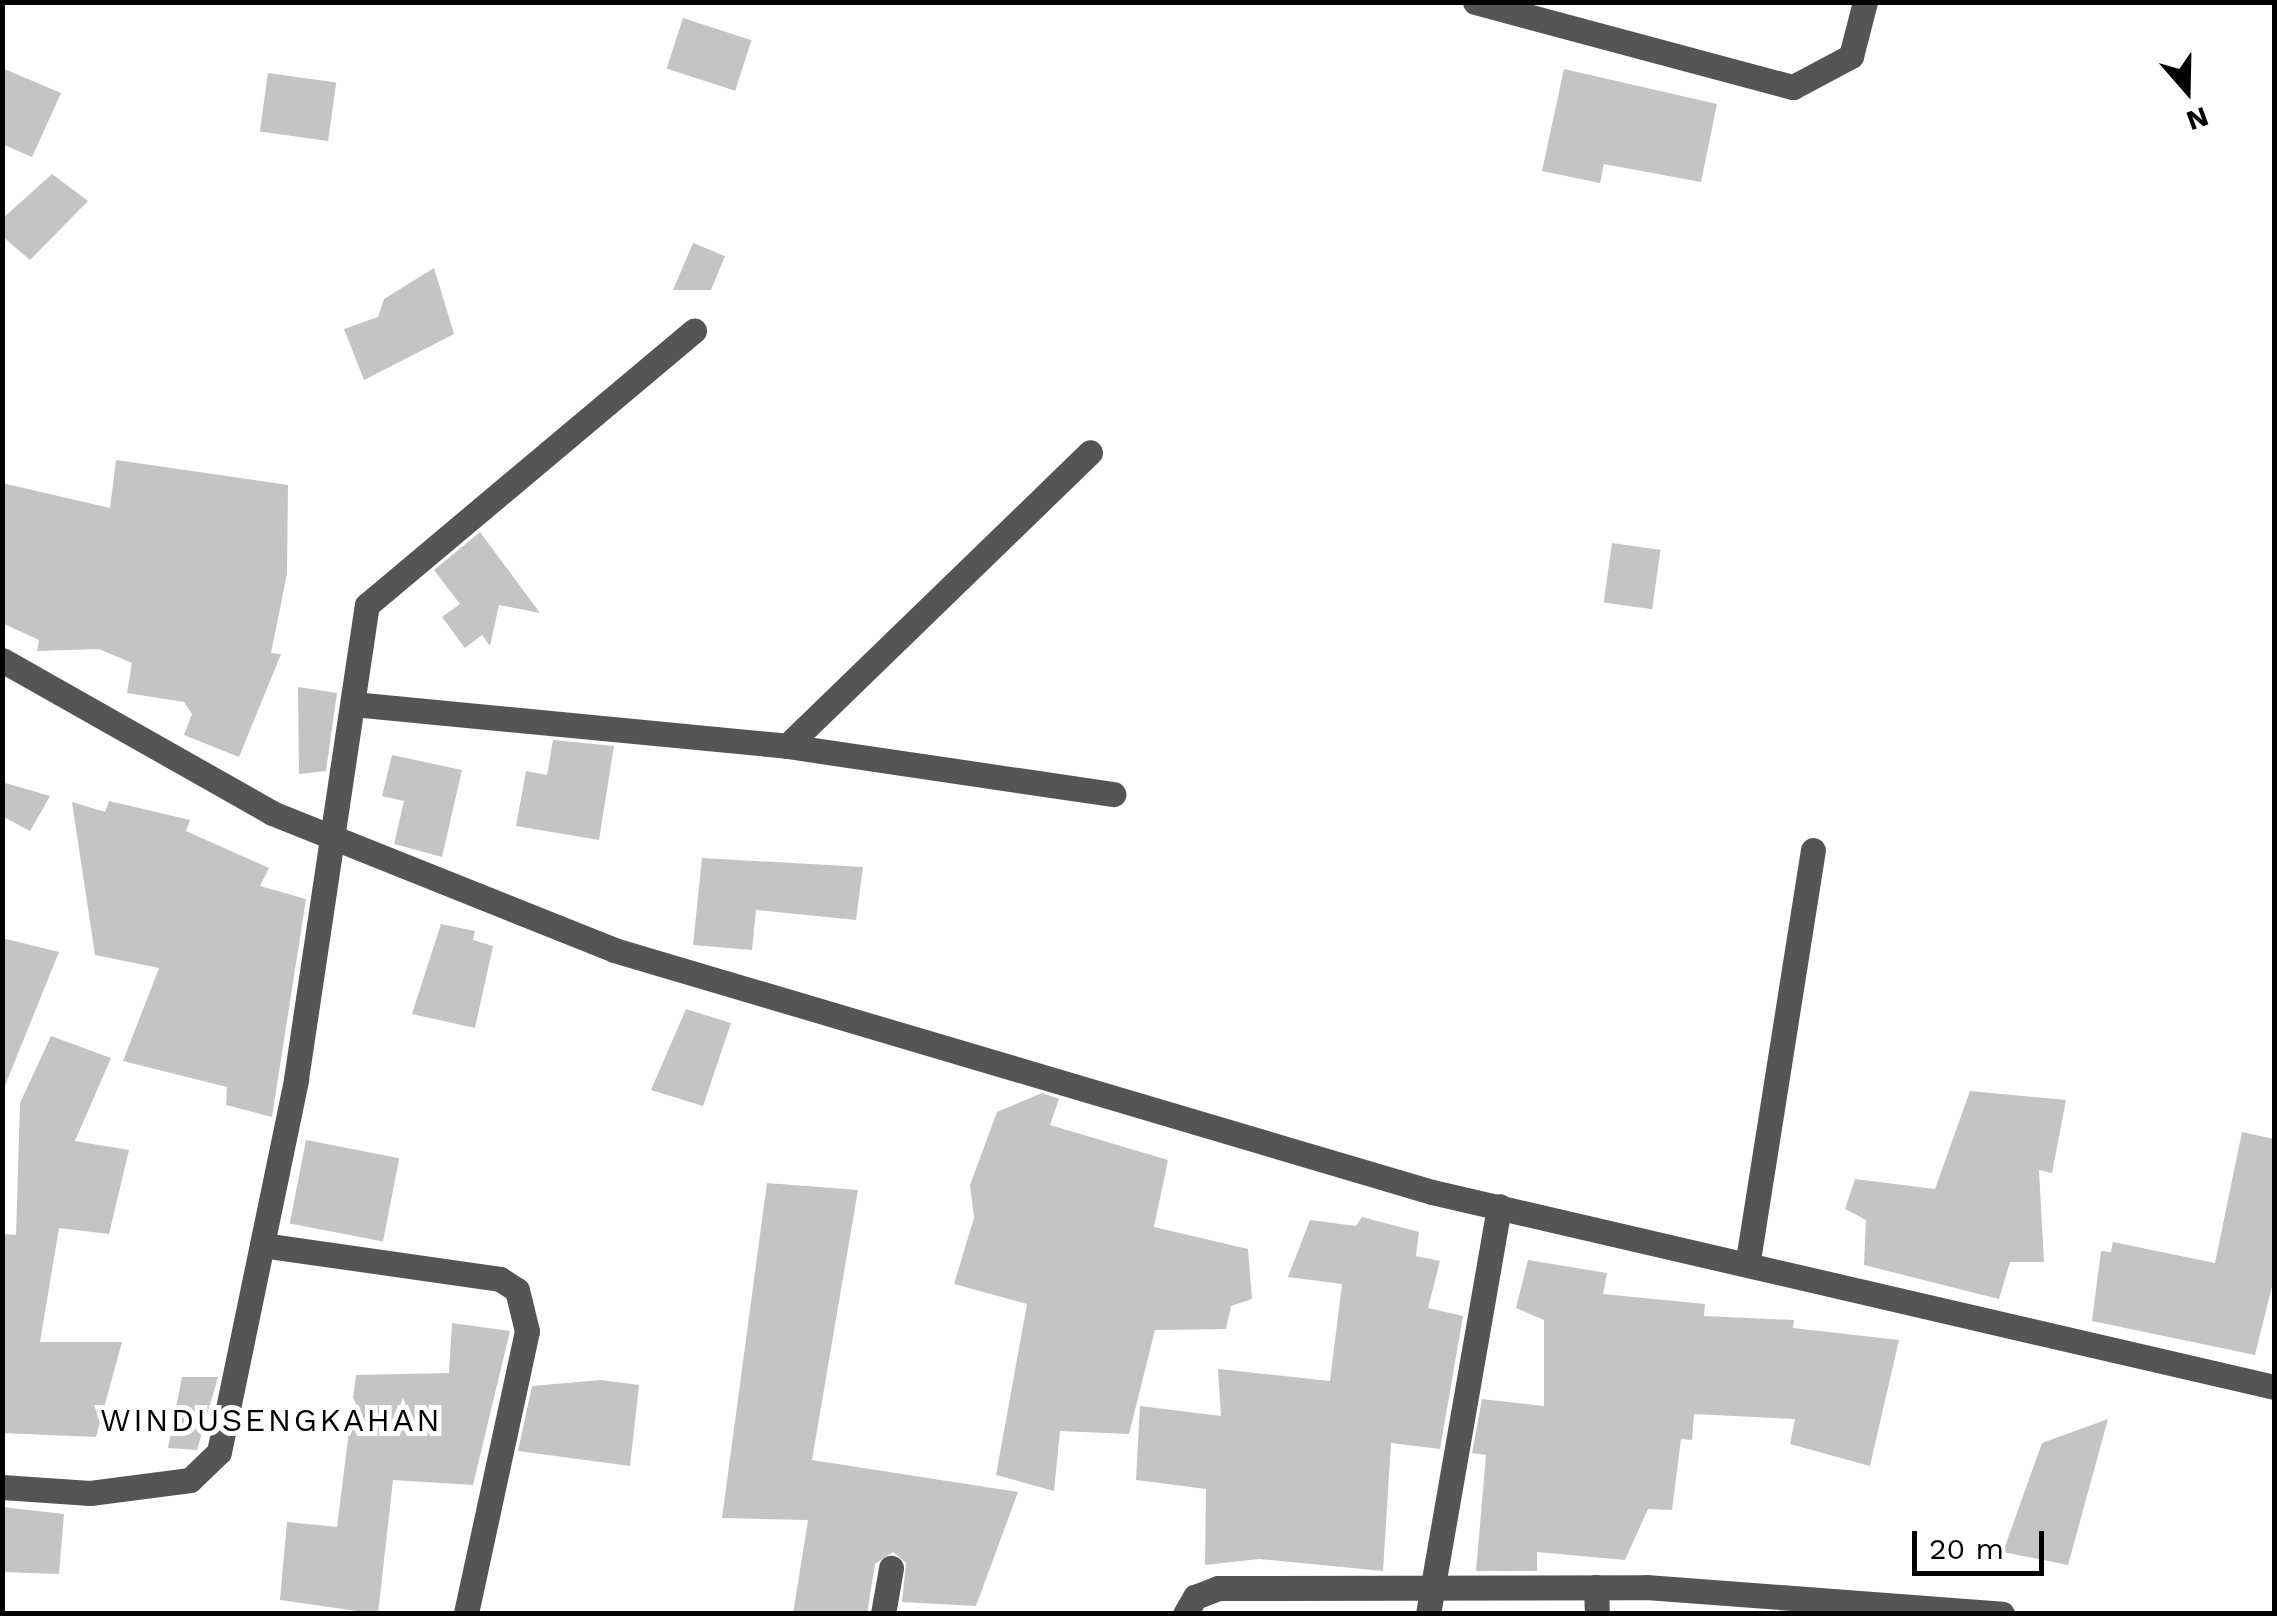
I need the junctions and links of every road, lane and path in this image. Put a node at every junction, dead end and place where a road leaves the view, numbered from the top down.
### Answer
1 (1474, 2) edge
2 (1865, 2) edge
3 (694, 331) dead end
4 (1090, 452) dead end
5 (2, 660) edge
6 (353, 704) junction
7 (787, 746) junction
8 (1113, 794) dead end
9 (336, 838) junction
10 (1812, 850) dead end
11 (1499, 1206) junction
12 (262, 1245) junction
13 (1748, 1260) junction
14 (2274, 1388) edge
15 (2, 1487) edge
16 (891, 1568) dead end
17 (1596, 1587) junction
18 (1428, 1601) edge
19 (1991, 1613) edge
20 (466, 1614) edge
21 (883, 1614) edge
22 (1186, 1614) edge
23 (1597, 1614) edge

1 - 2 street
3 - 6 street
4 - 7 street
5 - 9 street
6 - 7 street
6 - 9 street
7 - 8 street
9 - 11 street
9 - 12 street
10 - 13 street
11 - 13 street
11 - 18 street
12 - 15 street
12 - 20 street
13 - 14 street
16 - 21 street
17 - 18 street
17 - 19 street
17 - 23 street
18 - 22 street

